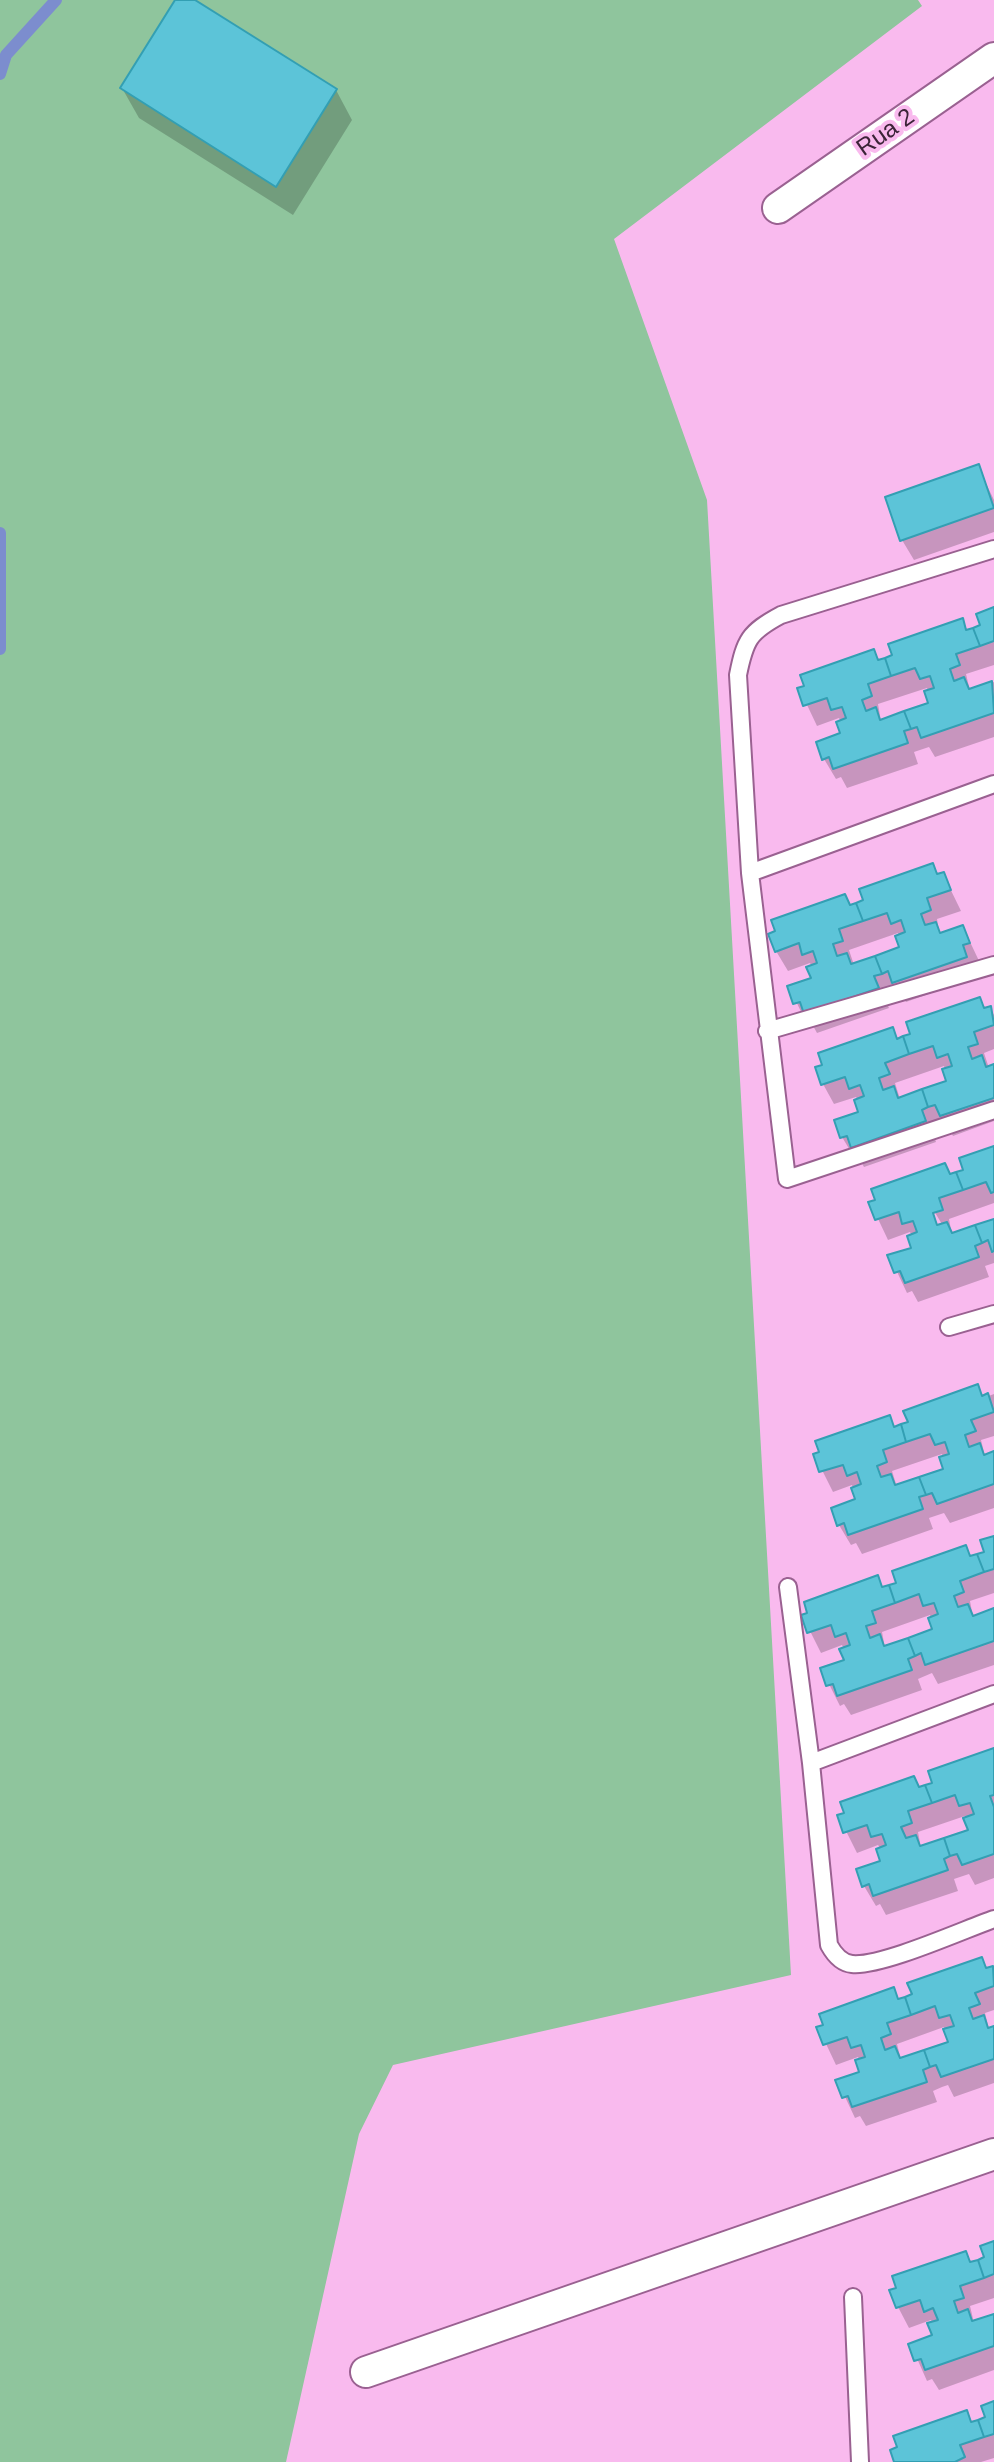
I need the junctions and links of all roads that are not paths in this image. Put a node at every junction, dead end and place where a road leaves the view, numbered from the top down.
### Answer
1 (994, 58) edge
2 (778, 208) dead end
3 (994, 549) edge
4 (993, 786) edge
5 (750, 873) junction
6 (994, 965) edge
7 (767, 1031) junction
8 (994, 1110) edge
9 (994, 1314) edge
10 (949, 1327) dead end
11 (788, 1587) dead end
12 (994, 1694) edge
13 (811, 1763) junction
14 (994, 1919) edge
15 (994, 2154) edge
16 (853, 2297) dead end
17 (366, 2372) dead end
18 (860, 2462) edge

1 - 2 street, Rua 2
3 - 5 lane
4 - 5 lane
5 - 7 lane
6 - 7 lane
7 - 8 lane
9 - 10 lane
11 - 13 lane
12 - 13 lane
13 - 14 lane
15 - 17 street
16 - 18 lane

